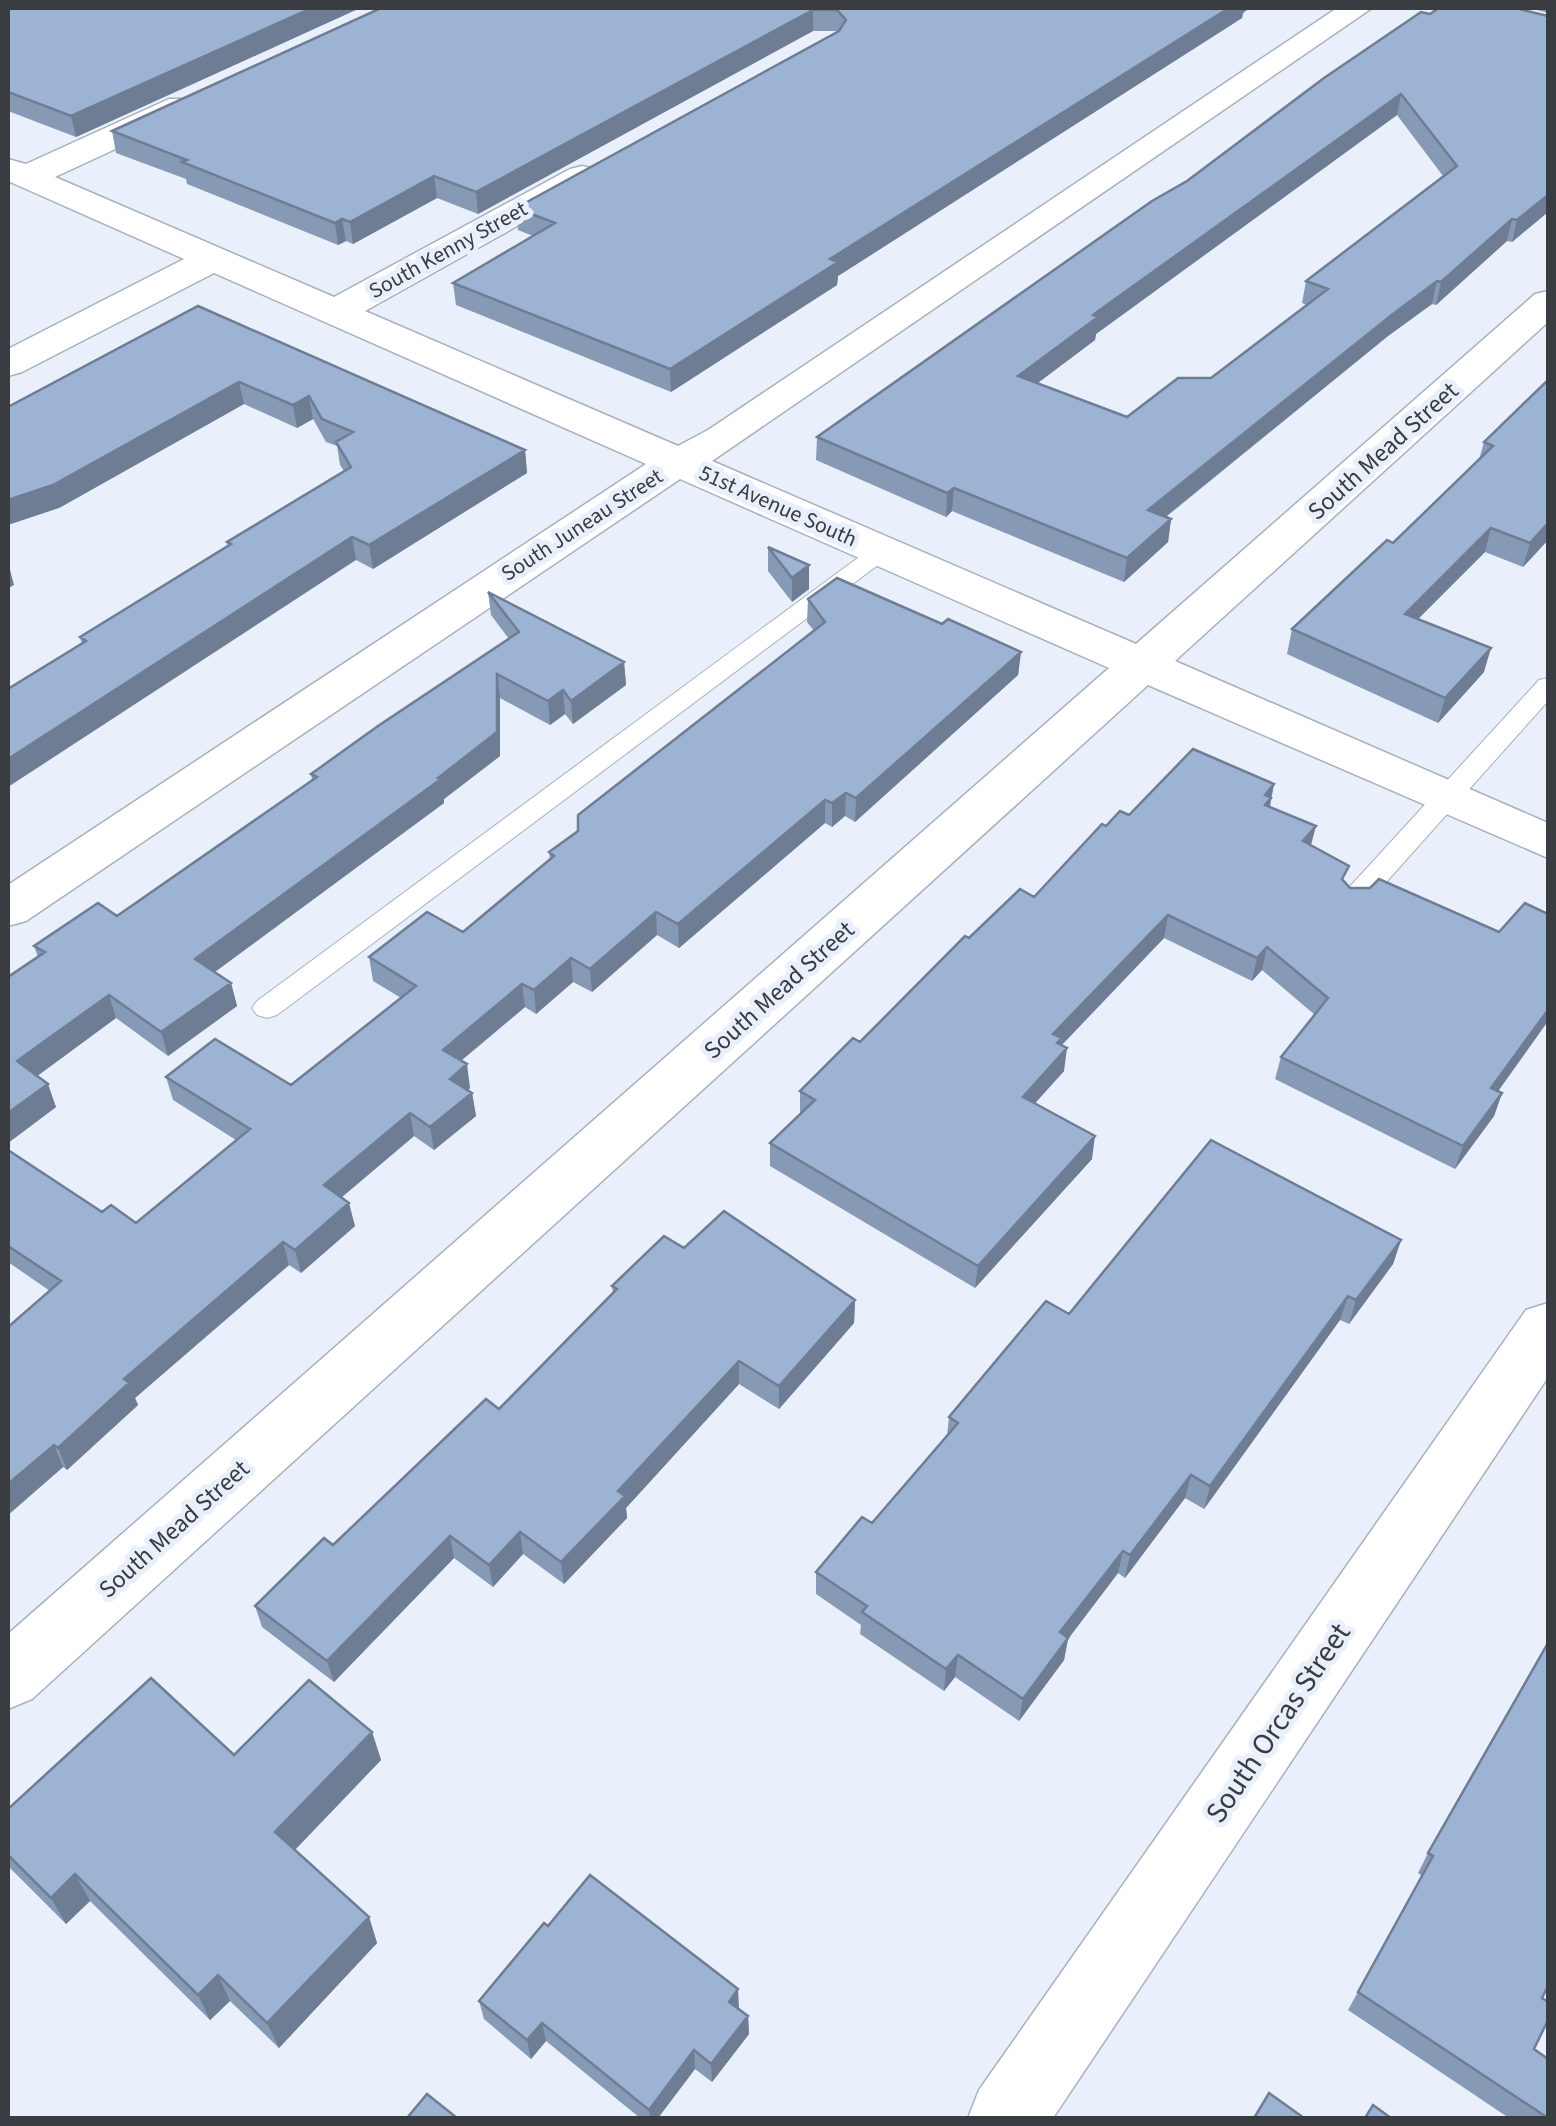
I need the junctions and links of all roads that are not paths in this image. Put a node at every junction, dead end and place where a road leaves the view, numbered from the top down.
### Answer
1 (1357, 8) edge
2 (218, 88) edge
3 (605, 163) edge
4 (17, 173) edge
5 (210, 260) junction
6 (1548, 302) edge
7 (333, 313) junction
8 (8, 364) edge
9 (680, 462) junction
10 (882, 551) junction
11 (1142, 666) junction
12 (1548, 686) edge
13 (1447, 798) junction
14 (1548, 842) edge
15 (1354, 900) edge
16 (8, 909) edge
17 (268, 1008) dead end
18 (1548, 1328) edge
19 (8, 1677) edge
20 (1007, 2118) edge

1 - 9 street, South Juneau Street
2 - 4 street
3 - 7 street, South Kenny Street
4 - 5 street, 51st Avenue South
5 - 7 street, 51st Avenue South
5 - 8 street
6 - 11 street, South Mead Street
7 - 9 street, 51st Avenue South
9 - 10 street, 51st Avenue South
9 - 16 street, South Juneau Street
10 - 11 street, 51st Avenue South
10 - 17 lane
11 - 13 street, 51st Avenue South
11 - 19 street, South Mead Street
12 - 13 lane
13 - 14 street, 51st Avenue South
13 - 15 lane
18 - 20 street, South Orcas Street

